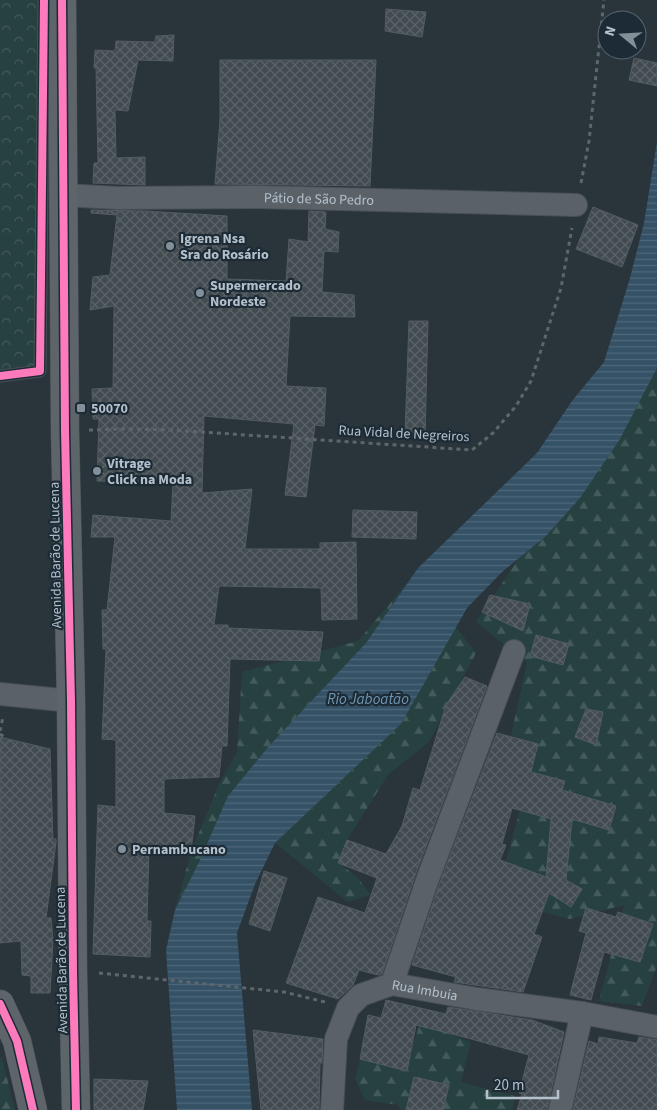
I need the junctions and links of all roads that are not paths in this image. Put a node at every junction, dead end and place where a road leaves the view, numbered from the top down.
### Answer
1 (44, 0) edge
2 (62, 0) edge
3 (62, 195) junction
4 (576, 205) road end
5 (0, 376) edge
6 (514, 650) dead end
7 (0, 694) edge
8 (71, 700) junction
9 (392, 984) junction
10 (0, 1004) edge
11 (582, 1013) junction
12 (657, 1027) edge
13 (34, 1110) edge
14 (76, 1110) edge
15 (332, 1110) edge
16 (560, 1110) edge

1 - 5 lane
2 - 3 main road, Avenida Barão de Lucena
3 - 4 street, Pátio de São Pedro
3 - 8 main road, Avenida Barão de Lucena
6 - 9 street
7 - 8 street
8 - 14 main road, Avenida Barão de Lucena
9 - 11 street, Rua Imbuia
9 - 15 street, Rua Imbuia
10 - 13 main road
11 - 12 street, Rua Imbuia
11 - 16 street

